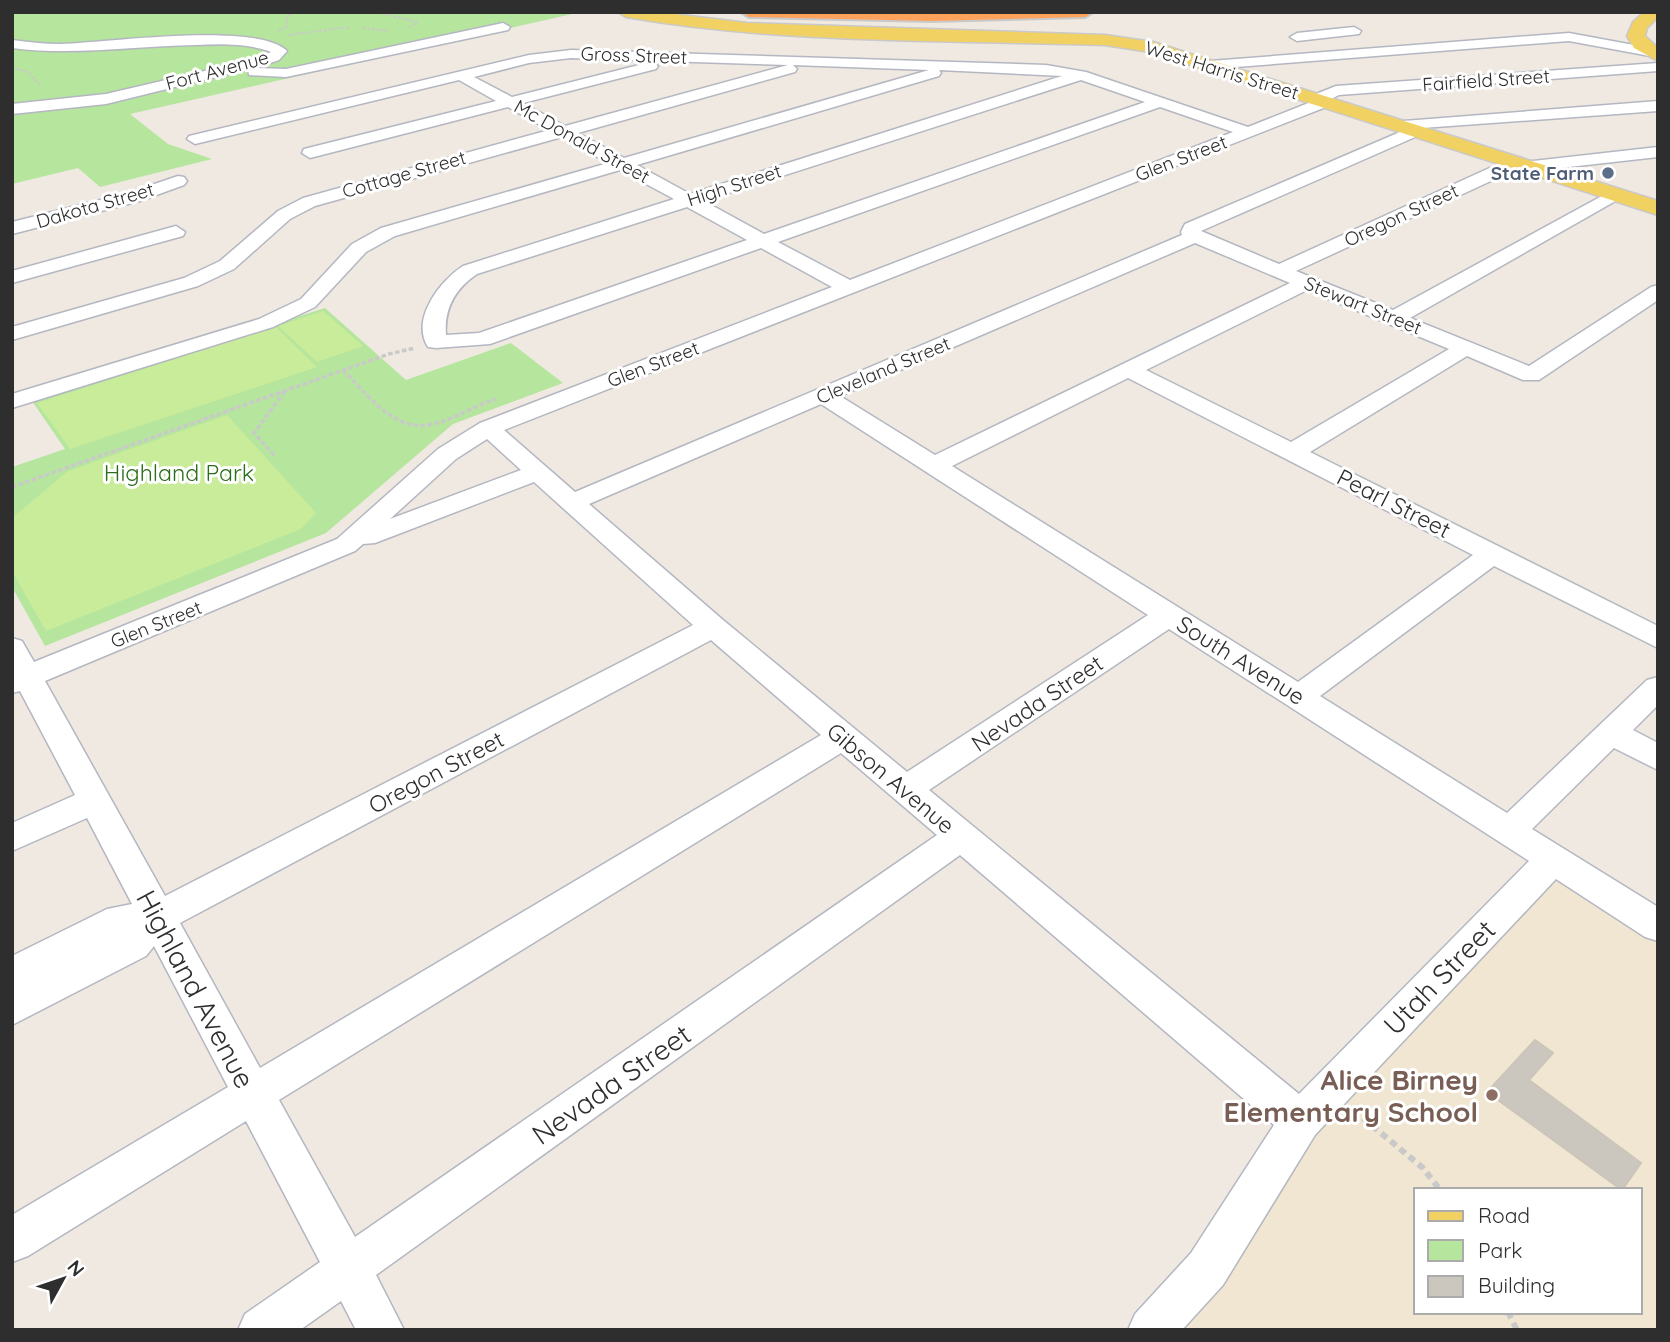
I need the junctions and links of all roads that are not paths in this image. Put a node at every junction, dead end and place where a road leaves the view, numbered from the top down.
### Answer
1 (626, 12) edge
2 (669, 12) edge
3 (749, 12) edge
4 (1085, 12) edge
5 (1654, 12) edge
6 (940, 14) edge
7 (685, 22) junction
8 (503, 27) dead end
9 (1354, 31) dead end
10 (1283, 38) dead end
11 (12, 44) edge
12 (1226, 48) dead end
13 (685, 57) junction
14 (818, 61) junction
15 (1653, 61) edge
16 (1202, 62) junction
17 (961, 65) junction
18 (254, 72) dead end
19 (1081, 75) junction
20 (462, 76) junction
21 (1321, 100) junction
22 (510, 102) junction
23 (1159, 102) junction
24 (1658, 106) edge
25 (12, 109) edge
26 (1407, 128) junction
27 (563, 131) junction
28 (1248, 132) junction
29 (195, 139) dead end
30 (1658, 152) edge
31 (310, 153) dead end
32 (625, 164) junction
33 (1525, 166) junction
34 (178, 181) dead end
35 (1617, 195) junction
36 (688, 200) junction
37 (1658, 208) edge
38 (12, 228) edge
39 (176, 232) dead end
40 (1195, 236) junction
41 (764, 241) junction
42 (1280, 271) junction
43 (12, 277) edge
44 (1307, 282) junction
45 (849, 288) junction
46 (1658, 291) edge
47 (1394, 318) junction
48 (12, 334) edge
49 (1465, 348) junction
50 (1129, 370) junction
51 (824, 395) junction
52 (12, 401) edge
53 (488, 428) junction
54 (1292, 452) junction
55 (934, 465) junction
56 (536, 472) junction
57 (570, 503) junction
58 (346, 545) junction
59 (1493, 554) junction
60 (1169, 615) junction
61 (713, 627) junction
62 (1658, 638) edge
63 (17, 669) edge
64 (1658, 687) edge
65 (1298, 697) junction
66 (1611, 732) junction
67 (843, 737) junction
68 (1658, 758) edge
69 (905, 790) junction
70 (94, 800) junction
71 (1509, 831) junction
72 (960, 837) junction
73 (12, 838) edge
74 (1553, 859) junction
75 (158, 917) junction
76 (1658, 926) edge
77 (12, 974) edge
78 (12, 1008) edge
79 (253, 1094) junction
80 (1300, 1121) junction
81 (12, 1240) edge
82 (347, 1269) junction
83 (261, 1330) edge
84 (381, 1330) edge
85 (1151, 1330) edge

1 - 7 main road, West Harris Street
2 - 7 main road, West Harris Street
3 - 6 highway
4 - 6 highway
5 - 15 main road
7 - 16 main road, West Harris Street
8 - 18 street
9 - 10 street
11 - 25 street, Fort Avenue
12 - 16 street
13 - 14 street, Gross Street
13 - 20 street, Gross Street
13 - 22 street
14 - 17 street, Gross Street
14 - 27 street, Cottage Street
15 - 16 street
15 - 21 street, Fairfield Street
16 - 21 main road, West Harris Street
17 - 19 street, Gross Street
17 - 32 street
19 - 23 street, Gross Street
19 - 36 street, High Street
20 - 22 street, Mc Donald Street
20 - 29 street, Gross Street
21 - 26 main road, West Harris Street
21 - 28 street, Glen Street
22 - 27 street, Mc Donald Street
22 - 31 street
23 - 28 street, Gross Street
23 - 41 street
24 - 26 street
26 - 33 main road, West Harris Street
26 - 40 street, Cleveland Street
27 - 32 street, Mc Donald Street
27 - 48 street, Cottage Street
28 - 45 street, Glen Street
30 - 33 street, Oregon Street
32 - 36 street, Mc Donald Street
32 - 52 street
33 - 35 main road, West Harris Street
33 - 42 street, Oregon Street
34 - 38 street, Dakota Street
35 - 37 main road, West Harris Street
35 - 47 street
36 - 41 street, Mc Donald Street
36 - 41 street, High Street
39 - 43 street
40 - 42 street, Stewart Street
40 - 51 street, Cleveland Street
41 - 45 street, Mc Donald Street
42 - 44 street, Stewart Street
44 - 47 street, Stewart Street
44 - 50 street
45 - 53 street, Glen Street
46 - 49 street, Stewart Street
47 - 49 street, Stewart Street
49 - 54 street
50 - 54 street, Pearl Street
50 - 55 street
51 - 55 street, South Avenue
51 - 57 street, Cleveland Street
53 - 56 street, Gibson Avenue
53 - 58 street, Glen Street
54 - 59 street, Pearl Street
55 - 60 street, South Avenue
56 - 57 street, Gibson Avenue
56 - 58 street
57 - 61 street, Gibson Avenue
58 - 63 street, Glen Street
59 - 62 street, Pearl Street
59 - 65 street
60 - 65 street, South Avenue
60 - 69 street, Nevada Street
61 - 67 street, Gibson Avenue
61 - 75 street, Oregon Street
63 - 70 street, Highland Avenue
64 - 66 street
65 - 71 street, South Avenue
66 - 68 street
66 - 71 street
67 - 69 street, Gibson Avenue
67 - 79 street
69 - 72 street, Gibson Avenue
70 - 73 street
70 - 75 street, Highland Avenue
71 - 74 street, South Avenue
72 - 80 street, Gibson Avenue
72 - 82 street, Nevada Street
74 - 76 street, South Avenue
74 - 80 street, Utah Street
75 - 77 street, Oregon Street
75 - 78 street, Oregon Street
75 - 79 street, Highland Avenue
79 - 81 street
79 - 82 street, Highland Avenue
80 - 85 street, Utah Street
82 - 83 street, Nevada Street
82 - 84 street, Highland Avenue

